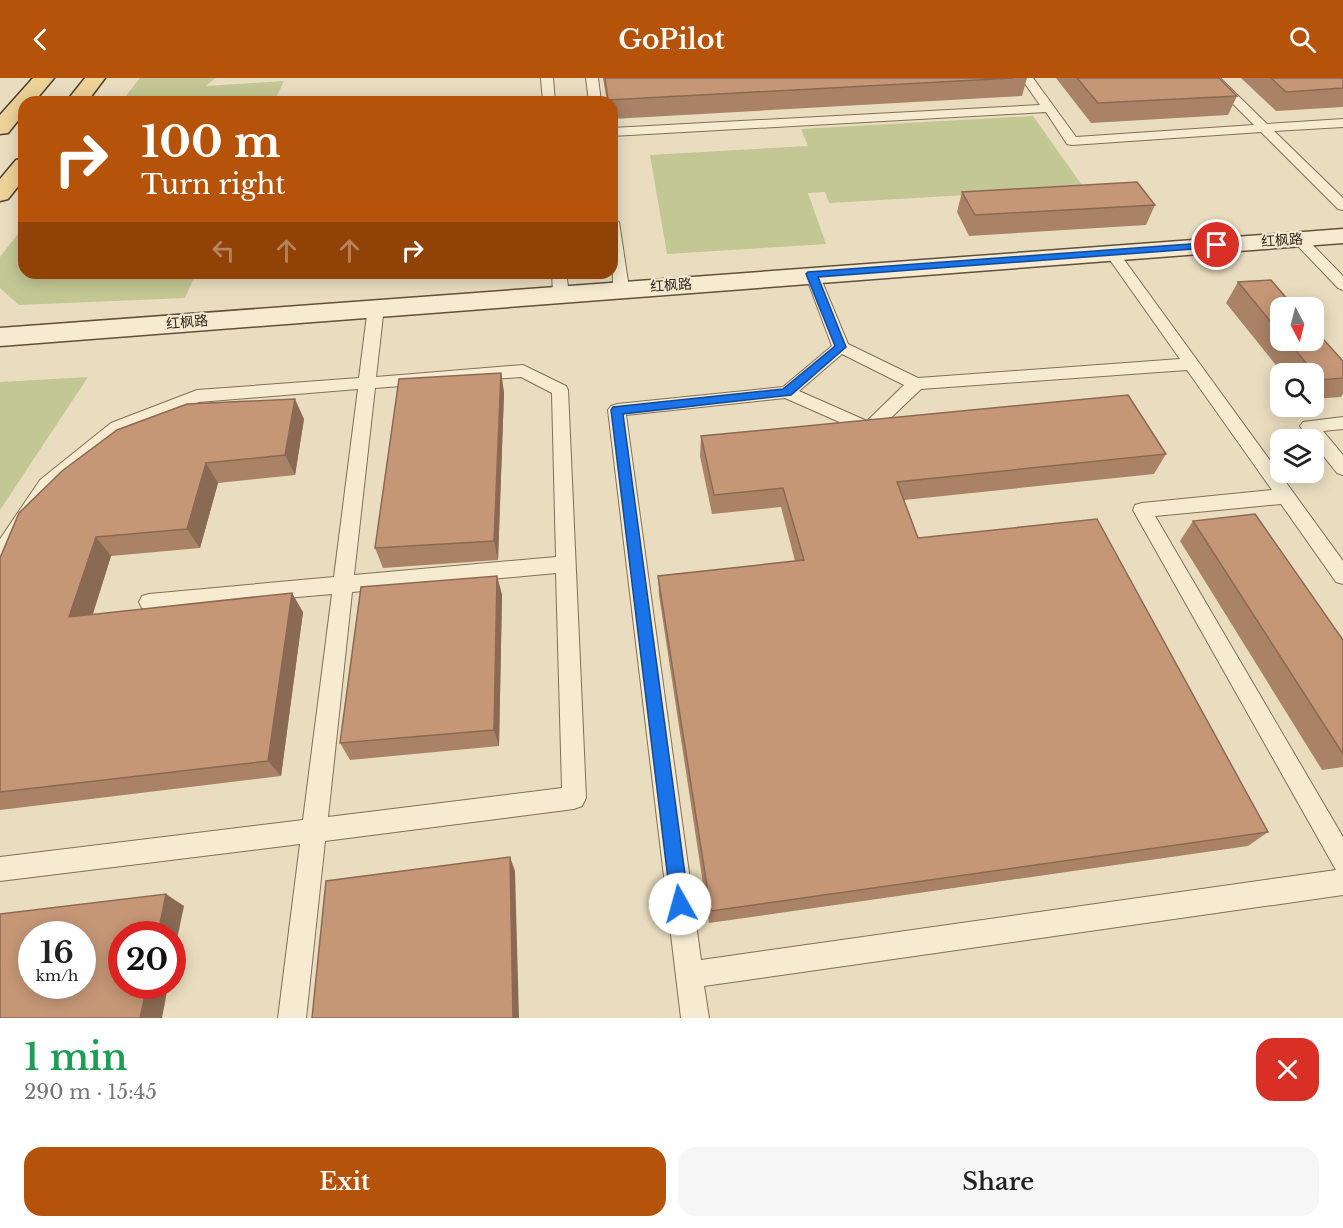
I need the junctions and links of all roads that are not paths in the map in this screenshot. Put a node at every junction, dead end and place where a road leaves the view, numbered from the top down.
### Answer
1 (44, 78) edge
2 (95, 78) edge
3 (548, 78) edge
4 (592, 78) edge
5 (1027, 78) edge
6 (1214, 78) edge
7 (28, 96) edge
8 (81, 96) edge
9 (549, 96) edge
10 (594, 96) edge
11 (18, 108) edge
12 (1049, 108) junction
13 (1343, 123) edge
14 (0, 128) edge
15 (1264, 128) junction
16 (618, 132) edge
17 (18, 172) edge
18 (0, 194) edge
19 (1343, 206) edge
20 (1343, 236) edge
21 (1299, 239) junction
22 (1112, 253) junction
23 (618, 266) edge
24 (812, 274) junction
25 (560, 283) edge
26 (1343, 285) edge
27 (621, 288) junction
28 (376, 308) junction
29 (0, 337) edge
30 (841, 347) junction
31 (1192, 364) junction
32 (368, 383) junction
33 (916, 384) junction
34 (787, 392) junction
35 (1343, 423) edge
36 (1343, 468) edge
37 (1286, 496) junction
38 (0, 555) edge
39 (566, 564) junction
40 (1343, 576) edge
41 (344, 585) junction
42 (149, 602) dead end
43 (314, 830) junction
44 (1343, 861) edge
45 (0, 869) edge
46 (1343, 882) edge
47 (689, 975) junction
48 (292, 1018) edge
49 (695, 1018) edge

1 - 7 main road
2 - 8 main road
3 - 9 lane
4 - 10 lane
5 - 12 lane
6 - 15 lane
11 - 14 main road
12 - 15 lane
12 - 16 lane
13 - 15 lane
15 - 19 lane
17 - 18 main road
20 - 21 street, 红枫路
21 - 22 street, 红枫路
21 - 26 lane
22 - 24 street, 红枫路
22 - 31 lane
23 - 27 lane
24 - 27 street, 红枫路
24 - 30 lane
25 - 27 street, 红枫路
25 - 28 street, 红枫路
28 - 29 street, 红枫路
28 - 32 lane
30 - 33 lane
30 - 34 lane
31 - 33 lane
31 - 37 lane
32 - 38 lane
32 - 39 lane
32 - 41 lane
33 - 34 lane
34 - 47 lane
35 - 36 lane
37 - 40 lane
37 - 44 lane
39 - 41 lane
39 - 43 lane
41 - 42 lane
41 - 43 lane
43 - 45 lane
43 - 48 lane
46 - 47 lane
47 - 49 lane

